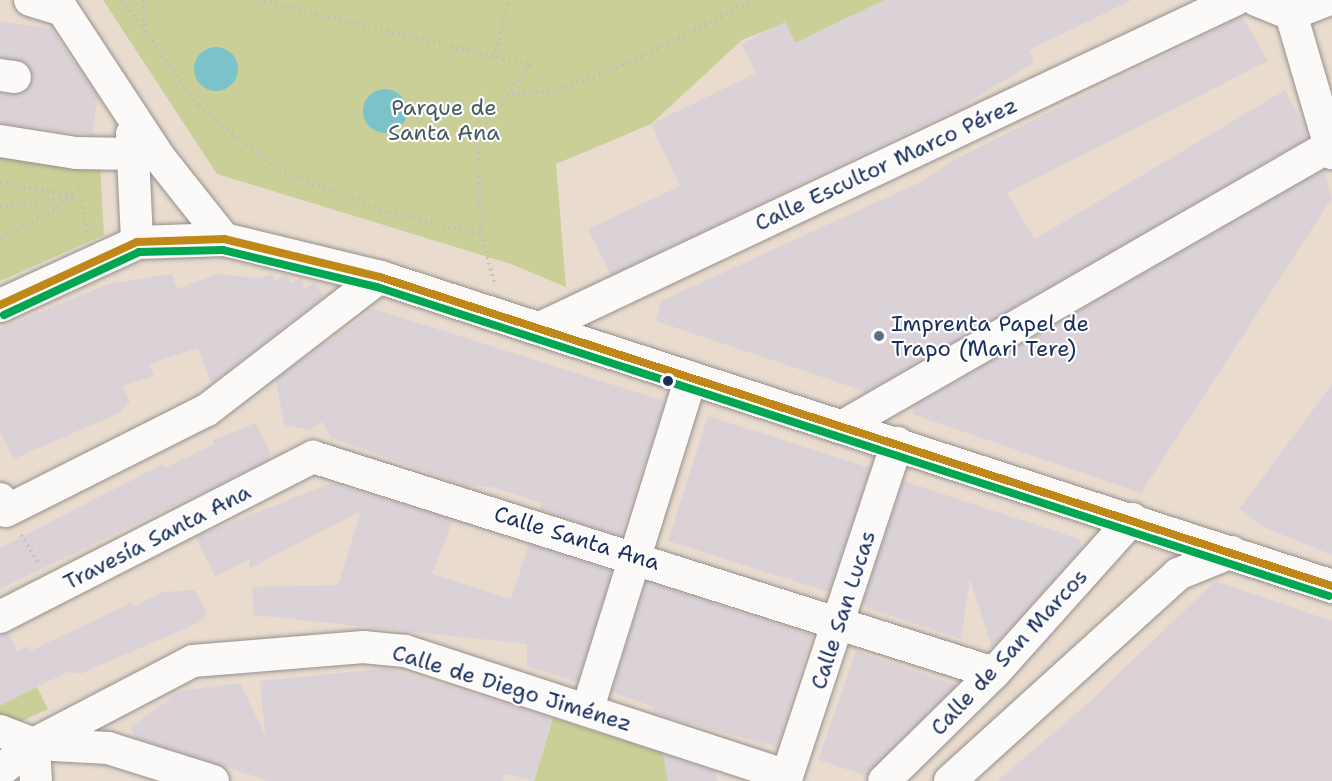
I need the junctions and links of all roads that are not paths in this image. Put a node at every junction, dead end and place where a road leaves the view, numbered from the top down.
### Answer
1 (30, 0) edge
2 (1235, 0) edge
3 (1256, 0) edge
4 (1328, 0) edge
5 (59, 5) edge
6 (1290, 14) junction
7 (130, 112) junction
8 (0, 141) edge
9 (1330, 150) edge
10 (133, 154) junction
11 (224, 239) junction
12 (137, 242) junction
13 (380, 277) junction
14 (0, 305) edge
15 (538, 329) junction
16 (691, 378) junction
17 (843, 426) junction
18 (897, 443) junction
19 (313, 457) joint
20 (2, 508) edge
21 (1132, 519) junction
22 (1232, 552) junction
23 (635, 556) junction
24 (1332, 586) edge
25 (0, 617) edge
26 (838, 626) junction
27 (994, 673) junction
28 (588, 708) junction
29 (0, 731) edge
30 (34, 744) junction
31 (0, 771) edge
32 (789, 779) edge
33 (36, 781) edge
34 (213, 781) edge
35 (884, 781) edge
36 (950, 781) edge

1 - 5 street
2 - 15 street, Calle Escultor Marco Pérez
3 - 6 street
4 - 6 street
5 - 7 street
6 - 9 street
7 - 10 street
7 - 11 street
8 - 10 street
9 - 17 street
10 - 12 street
11 - 12 main road
11 - 13 main road
12 - 14 main road
13 - 15 main road
13 - 20 street
15 - 16 main road
16 - 17 main road
16 - 23 street
17 - 18 main road
18 - 21 main road
18 - 26 street, Calle San Lucas
19 - 23 street, Calle Santa Ana
19 - 25 street, Travesía Santa Ana
21 - 22 main road
21 - 27 street, Calle de San Marcos
22 - 24 main road
22 - 36 street
23 - 26 street, Calle Santa Ana
23 - 28 street
26 - 27 street, Calle Santa Ana
26 - 32 street, Calle San Lucas
27 - 35 street, Calle de San Marcos
28 - 30 street, Calle de Diego Jiménez
28 - 32 street, Calle de Diego Jiménez
29 - 30 street
30 - 31 street, Calle de Diego Jiménez
30 - 33 street
30 - 34 street

